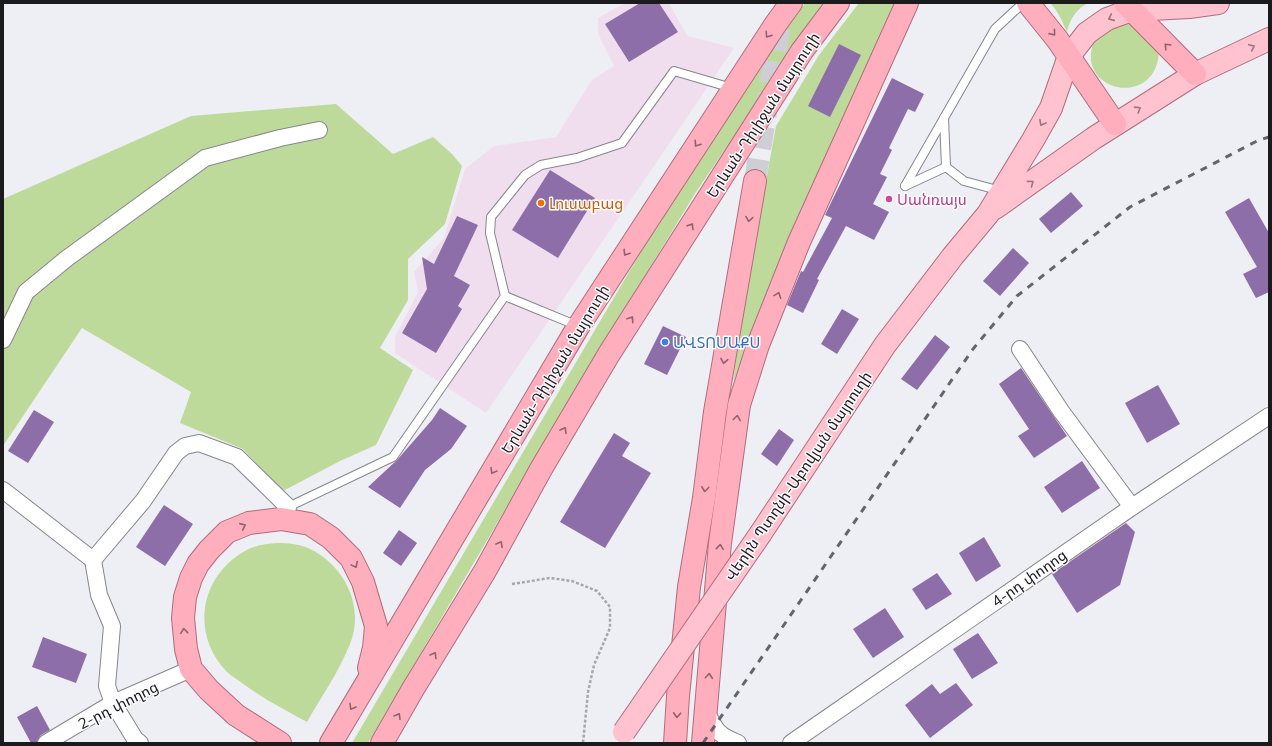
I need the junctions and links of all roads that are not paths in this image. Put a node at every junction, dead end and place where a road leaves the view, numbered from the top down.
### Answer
1 (791, 3) edge
2 (838, 3) edge
3 (907, 3) edge
4 (1023, 3) edge
5 (1028, 3) edge
6 (1218, 3) edge
7 (1129, 6) edge
8 (1269, 39) edge
9 (1069, 56) junction
10 (1195, 74) junction
11 (733, 89) junction
12 (944, 118) junction
13 (1115, 124) junction
14 (319, 130) dead end
15 (946, 167) junction
16 (755, 181) tunnel mouth
17 (1001, 191) junction
18 (988, 214) junction
19 (505, 296) junction
20 (578, 327) junction
21 (3, 340) edge
22 (1020, 349) dead end
23 (1269, 416) edge
24 (3, 490) edge
25 (1132, 507) junction
26 (284, 513) junction
27 (93, 560) junction
28 (191, 669) junction
29 (364, 686) junction
30 (113, 703) junction
31 (706, 710) junction
32 (335, 736) edge
33 (620, 737) edge
34 (46, 743) edge
35 (140, 743) edge
36 (280, 743) edge
37 (382, 743) edge
38 (675, 743) edge
39 (703, 743) edge
40 (738, 743) edge
41 (792, 743) edge

1 -> 11 highway, Երևան-Դիլիջան մայրուղի
37 -> 2 highway, Երևան-Դիլիջան մայրուղի
31 -> 3 highway
4 - 12 lane
5 -> 9 highway
6 - 7 main road, Վերին Պտղնի-Աբովյան մայրուղի
7 -> 9 main road, Վերին Պտղնի-Աբովյան մայրուղի
10 -> 7 highway
10 -> 8 main road, Վերին Պտղնի-Աբովյան մայրուղի
9 - 13 highway
9 -> 17 main road, Վերին Պտղնի-Աբովյան մայրուղի
13 -> 10 main road, Վերին Պտղնի-Աբովյան մայրուղի
11 - 19 lane
11 -> 20 highway, Երևան-Դիլիջան մայրուղի
12 - 15 lane
12 - 15 lane
18 -> 13 main road, Վերին Պտղնի-Աբովյան մայրուղի
14 - 21 street
15 - 17 lane
16 -> 38 highway
17 - 18 main road, Վերին Պտղնի-Աբովյան մայրուղի
18 - 33 main road, Վերին Պտղնի-Աբովյան մայրուղի, bridge
19 - 20 lane
19 - 26 lane
20 -> 29 highway, Երևան-Դիլիջան մայրուղի
22 - 25 street
23 - 25 street, 4-րդ փողոց
24 - 27 street
25 - 41 street, 4-րդ փողոց
26 - 27 street
28 -> 26 highway
26 -> 29 highway
27 - 30 street
28 - 30 street, 2-րդ փողոց
28 - 36 highway
29 -> 32 highway, Երևան-Դիլիջան մայրուղի
30 - 34 street, 2-րդ փողոց
30 - 35 street
31 - 39 highway
31 - 40 street

